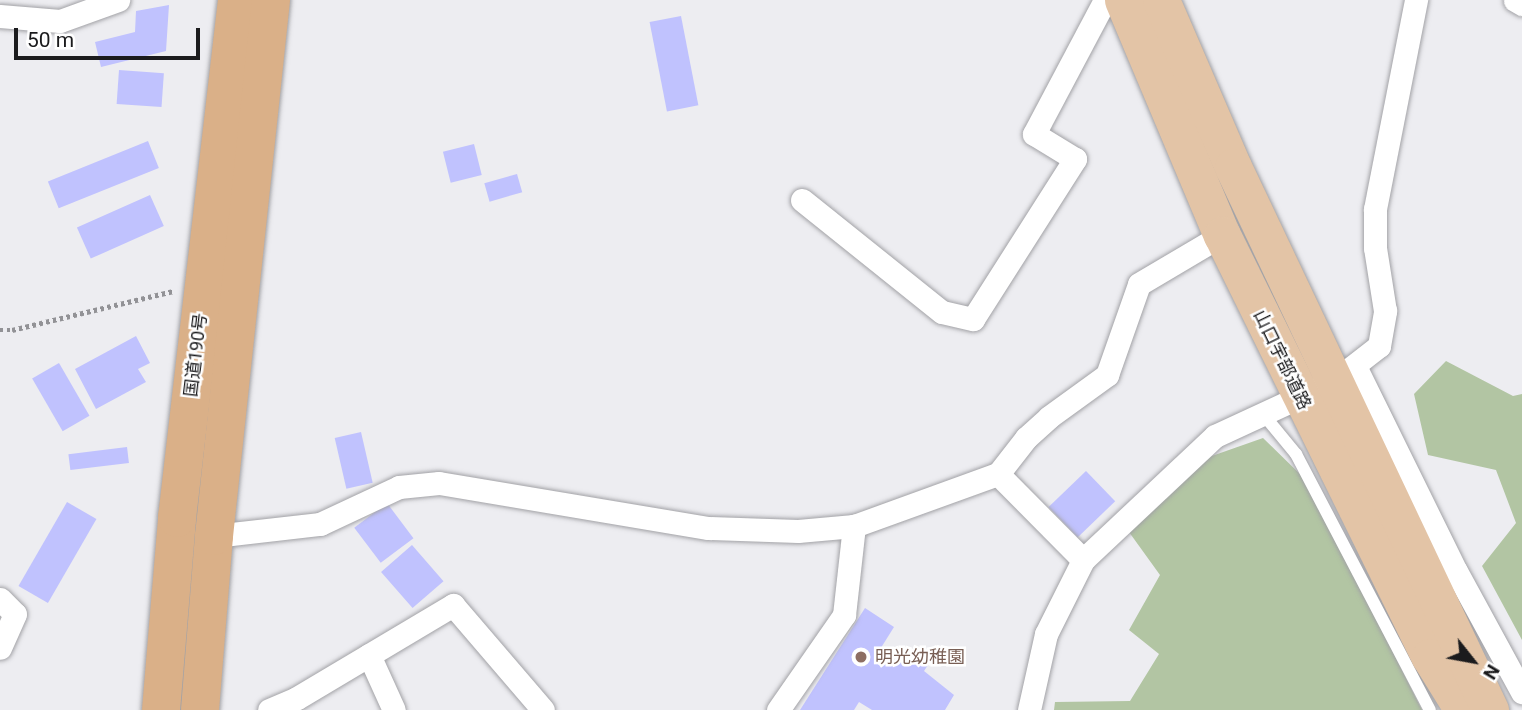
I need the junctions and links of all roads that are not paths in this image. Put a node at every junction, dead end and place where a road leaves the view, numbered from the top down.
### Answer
1 (118, 0) edge
2 (237, 0) edge
3 (271, 0) edge
4 (1105, 0) edge
5 (1123, 0) edge
6 (1161, 0) edge
7 (1416, 0) edge
8 (1515, 0) edge
9 (1522, 4) edge
10 (0, 16) edge
11 (802, 200) dead end
12 (1222, 235) junction
13 (1345, 373) junction
14 (1300, 398) junction
15 (1264, 414) junction
16 (998, 474) junction
17 (854, 526) junction
18 (214, 536) junction
19 (1083, 560) junction
20 (0, 599) edge
21 (0, 648) edge
22 (369, 655) junction
23 (1522, 692) edge
24 (161, 710) edge
25 (200, 710) edge
26 (268, 710) edge
27 (394, 710) edge
28 (543, 710) edge
29 (778, 710) edge
30 (1029, 710) edge
31 (1430, 710) edge
32 (1463, 710) edge
33 (1490, 710) edge

1 - 10 street
2 - 24 highway, 国道190号
3 - 18 highway, 国道190号
4 - 11 street
5 - 12 main road, 山口宇部道路
6 - 13 main road
7 - 13 street
8 - 9 street
12 - 14 main road, 山口宇部道路
12 - 16 street
13 - 14 street
13 - 23 street
13 - 33 main road
14 - 15 street
14 - 32 main road, 山口宇部道路
15 - 19 street
15 - 31 lane
16 - 17 street
16 - 19 street
17 - 18 street
17 - 29 street
18 - 25 highway, 国道190号
19 - 30 street
20 - 21 street
22 - 26 street
22 - 27 street
22 - 28 street

